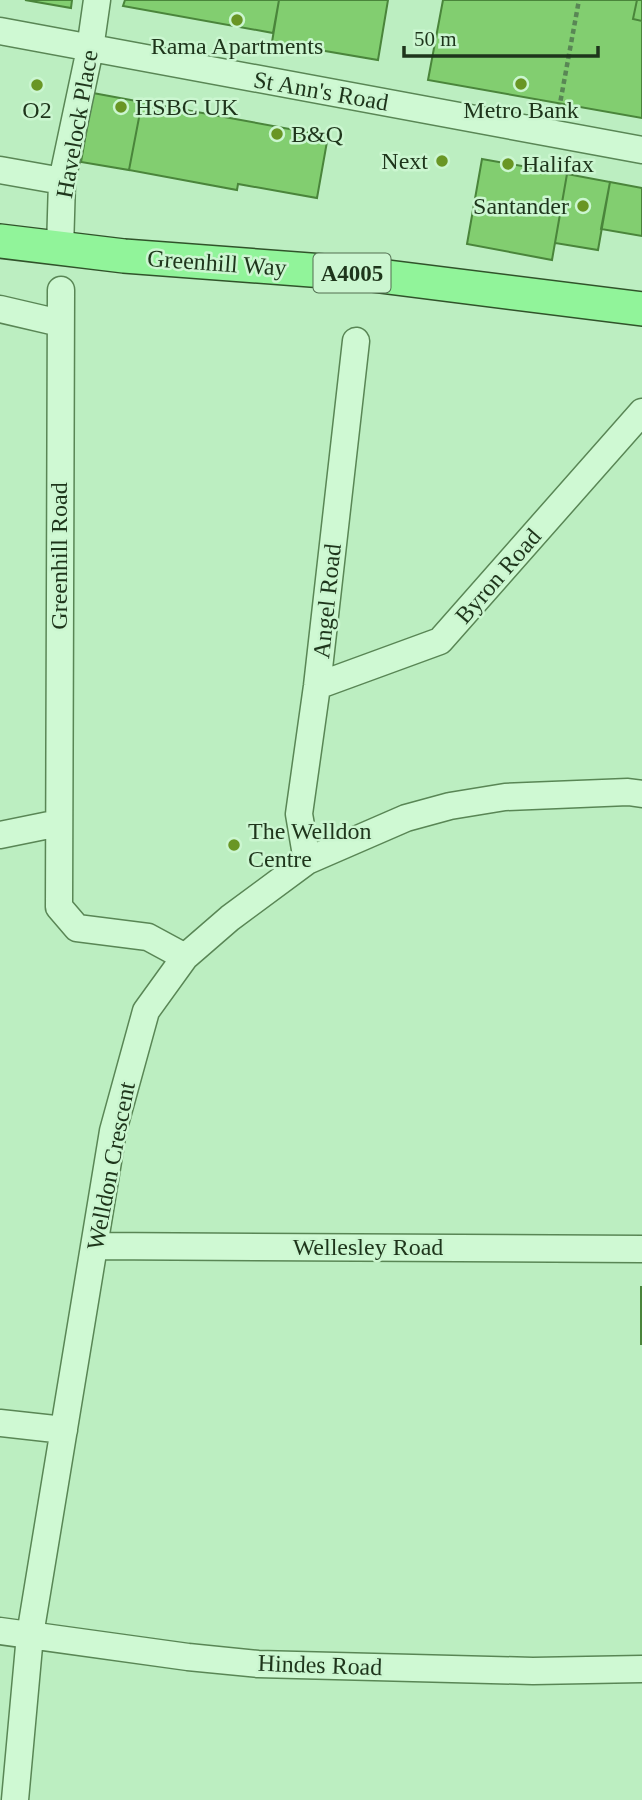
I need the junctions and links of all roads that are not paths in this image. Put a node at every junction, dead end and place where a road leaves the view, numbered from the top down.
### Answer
1 (97, 0) edge
2 (0, 32) edge
3 (90, 49) junction
4 (642, 150) edge
5 (0, 170) edge
6 (62, 181) junction
7 (0, 241) edge
8 (60, 249) junction
9 (61, 290) dead end
10 (0, 309) edge
11 (642, 309) edge
12 (60, 323) junction
13 (356, 341) dead end
14 (642, 412) edge
15 (317, 686) junction
16 (642, 794) edge
17 (59, 823) junction
18 (0, 835) edge
19 (307, 861) junction
20 (185, 957) junction
21 (94, 1246) junction
22 (642, 1249) edge
23 (0, 1423) edge
24 (64, 1430) junction
25 (0, 1631) edge
26 (30, 1635) junction
27 (642, 1669) edge
28 (15, 1800) edge

1 - 3 street, Havelock Place
2 - 3 street, St Ann's Road
3 - 4 street, St Ann's Road
3 - 6 street, Havelock Place
5 - 6 street
6 - 8 street, Havelock Place
7 - 8 main road, Greenhill Way / A4005
8 - 11 main road, Greenhill Way / A4005
9 - 12 street, Greenhill Road
10 - 12 street
12 - 17 street, Greenhill Road
13 - 15 street, Angel Road
14 - 15 street, Byron Road
15 - 19 street, Angel Road
16 - 19 street, Welldon Crescent
17 - 18 street
17 - 20 street, Greenhill Road
19 - 20 street, Welldon Crescent
20 - 21 street, Welldon Crescent
21 - 22 street, Wellesley Road
21 - 24 street, Welldon Crescent
23 - 24 street
24 - 26 street, Welldon Crescent
25 - 26 street, Hindes Road
26 - 27 street, Hindes Road
26 - 28 street, Welldon Crescent

